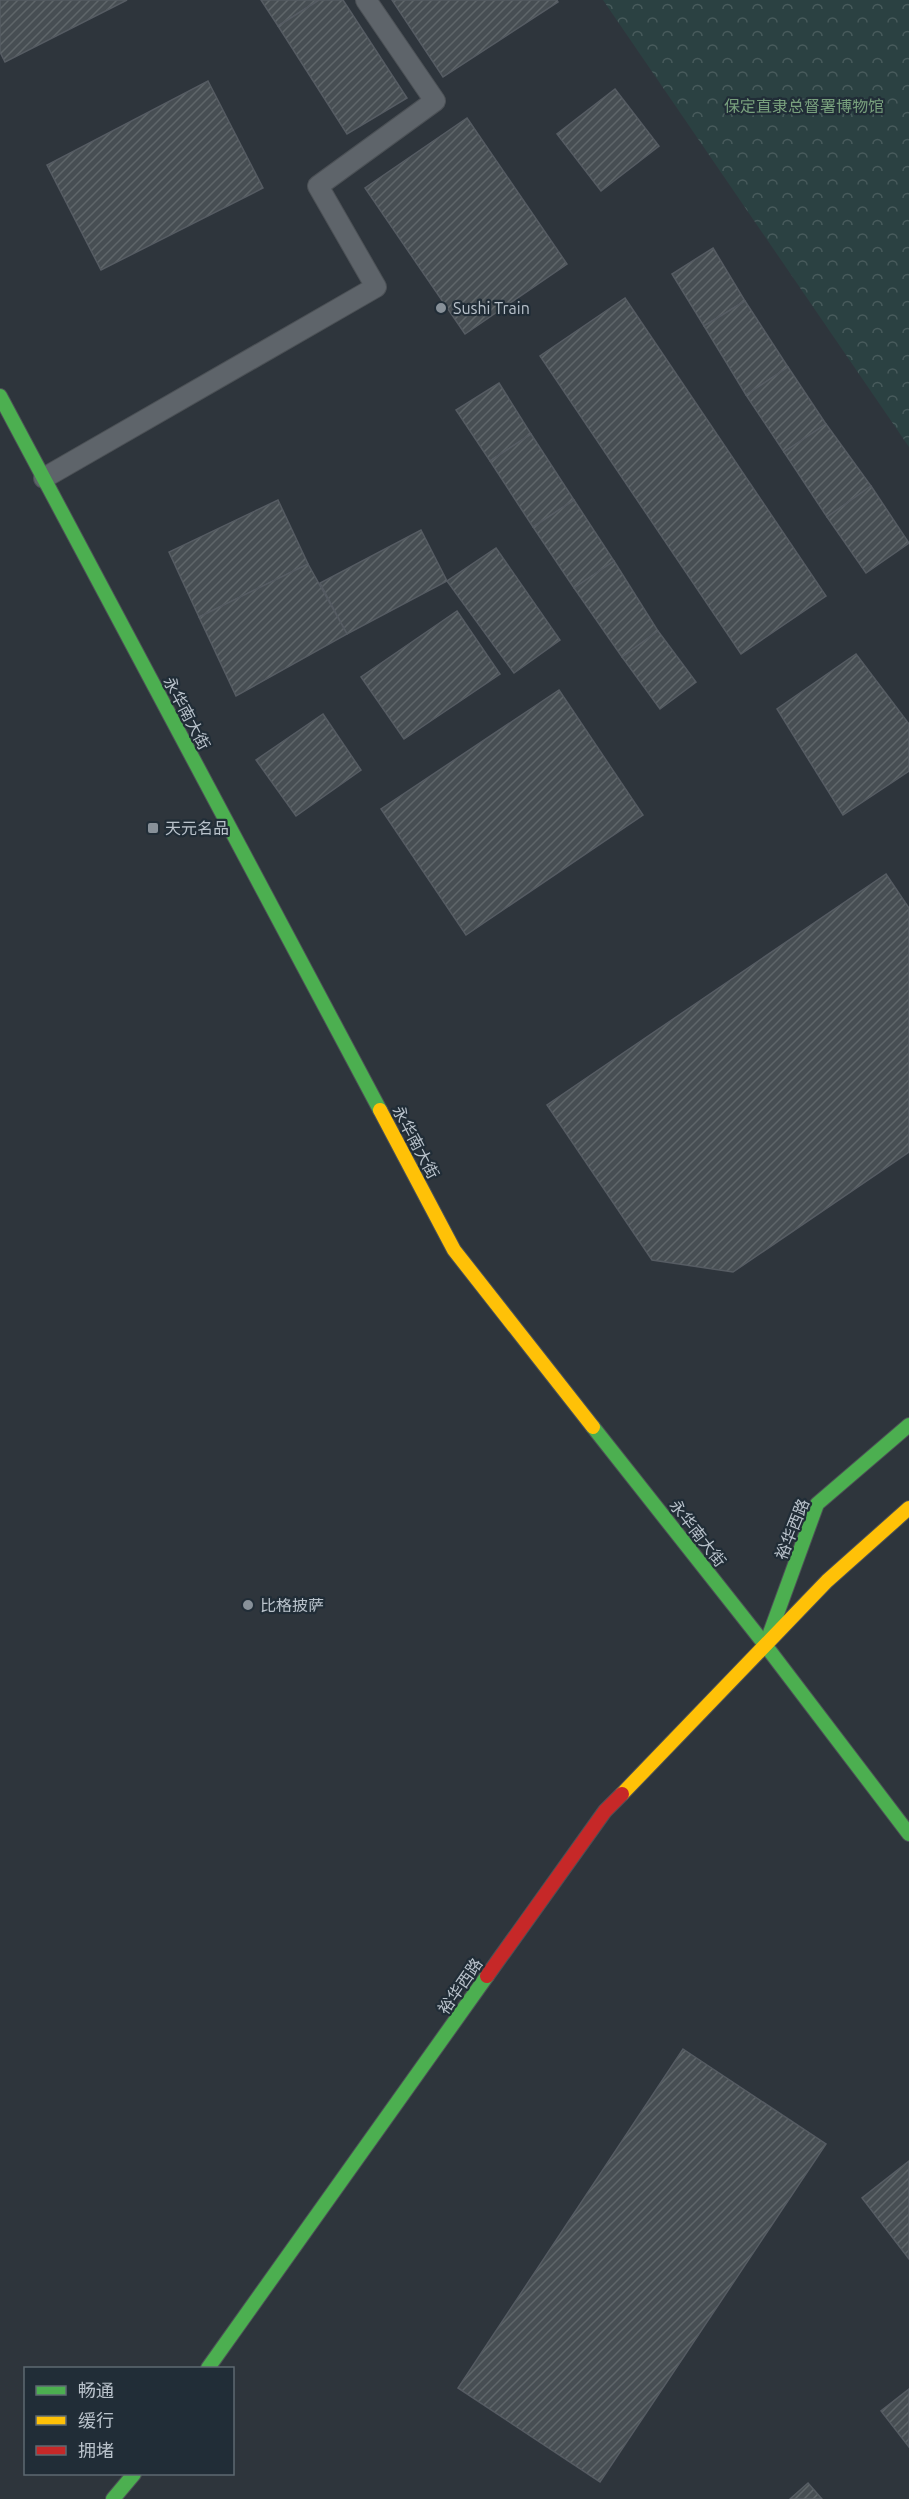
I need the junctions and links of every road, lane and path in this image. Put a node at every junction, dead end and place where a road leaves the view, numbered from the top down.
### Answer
1 (366, 0) edge
2 (0, 396) edge
3 (44, 478) junction
4 (909, 1425) edge
5 (909, 1508) edge
6 (766, 1646) junction
7 (909, 1834) edge
8 (209, 2367) edge
9 (133, 2475) edge
10 (113, 2499) edge

1 - 3 lane
2 - 3 street, 永华南大街
3 - 6 street, 永华南大街
4 - 6 street, 裕华西路
5 - 6 street, 裕华西路
6 - 7 street, 永华南大街
6 - 8 street, 裕华西路
9 - 10 street

